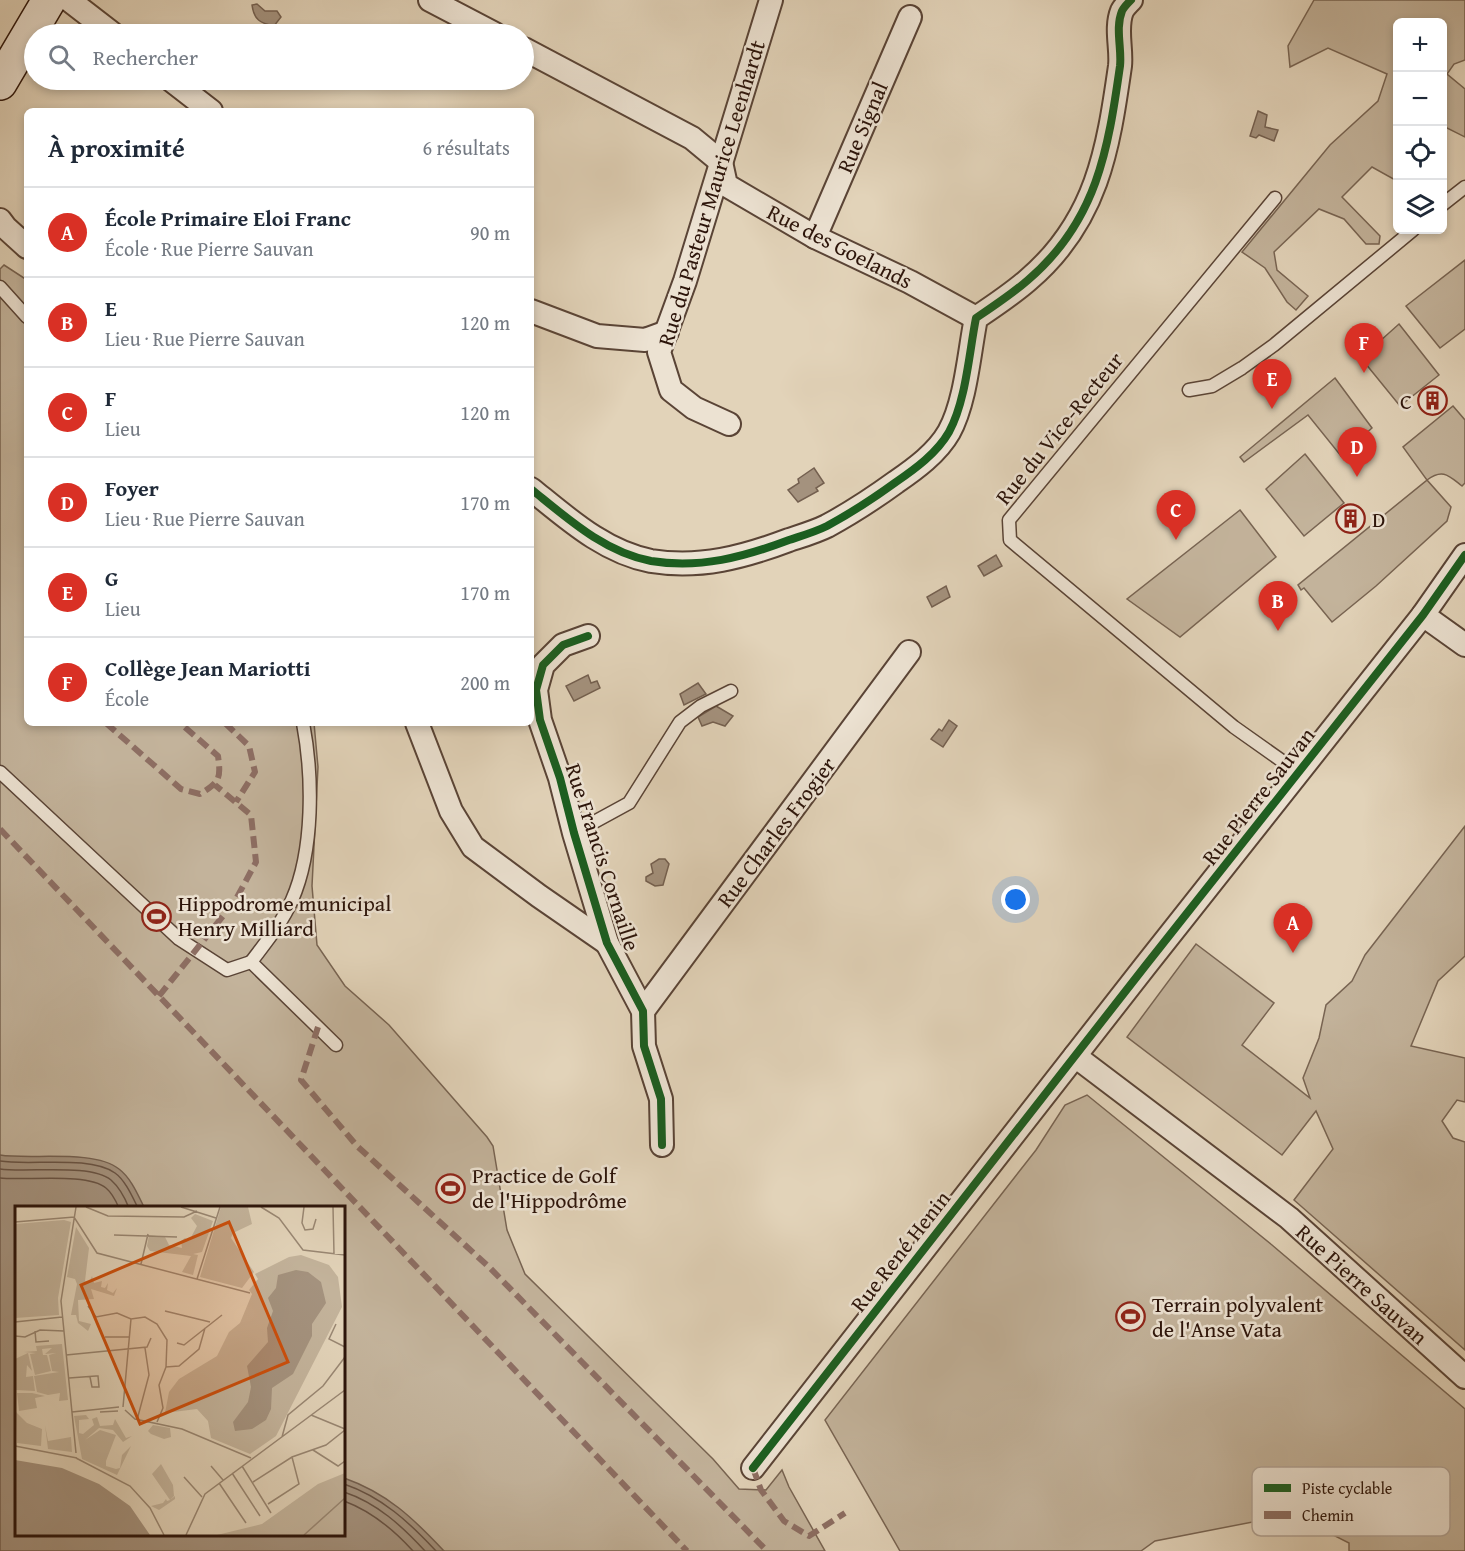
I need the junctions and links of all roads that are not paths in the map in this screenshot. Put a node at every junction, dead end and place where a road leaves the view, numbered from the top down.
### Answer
1 (49, 0) edge
2 (69, 0) edge
3 (430, 0) edge
4 (771, 0) edge
5 (1131, 0) edge
6 (910, 17) dead end
7 (35, 24) edge
8 (100, 24) edge
9 (476, 24) edge
10 (24, 42) edge
11 (534, 54) edge
12 (0, 83) edge
13 (184, 90) edge
14 (207, 108) edge
15 (721, 162) junction
16 (1465, 187) edge
17 (1275, 198) dead end
18 (1447, 202) edge
19 (0, 220) edge
20 (1408, 234) edge
21 (815, 237) junction
22 (24, 244) edge
23 (0, 287) edge
24 (534, 312) edge
25 (24, 314) edge
26 (976, 318) junction
27 (667, 332) junction
28 (1190, 390) dead end
29 (729, 424) dead end
30 (534, 491) edge
31 (1465, 555) edge
32 (1423, 615) junction
33 (588, 636) dead end
34 (1465, 645) edge
35 (909, 652) dead end
36 (731, 691) dead end
37 (303, 726) edge
38 (418, 726) edge
39 (0, 772) edge
40 (1299, 773) junction
41 (574, 833) junction
42 (607, 943) junction
43 (251, 962) junction
44 (643, 1011) junction
45 (336, 1045) dead end
46 (1075, 1056) junction
47 (662, 1145) dead end
48 (1465, 1377) edge
49 (753, 1468) dead end

1 - 7 street
2 - 8 street
3 - 9 street
4 - 15 street, Rue du Pasteur Maurice Leenhardt
5 - 26 street
6 - 21 street, Rue Signal
10 - 12 street
11 - 15 street
13 - 14 street
15 - 21 street, Rue des Goelands
15 - 27 street, Rue du Pasteur Maurice Leenhardt
16 - 18 lane
17 - 40 lane, Rue du Vice-Recteur
19 - 22 street
20 - 28 lane
21 - 26 street, Rue des Goelands
23 - 25 lane
24 - 27 street
26 - 30 street
27 - 29 street, Rue du Pasteur Maurice Leenhardt
31 - 32 street, Rue Pierre Sauvan
32 - 34 street
32 - 40 street, Rue Pierre Sauvan
33 - 41 street, Rue Francis Cornaille
35 - 44 street, Rue Charles Frogier
36 - 41 lane
37 - 43 lane
38 - 42 street
39 - 43 lane
40 - 46 street, Rue Pierre Sauvan
41 - 42 street, Rue Francis Cornaille
42 - 44 street, Rue Francis Cornaille
43 - 45 lane
44 - 47 street, Rue Francis Cornaille
46 - 48 street, Rue Pierre Sauvan
46 - 49 street, Rue René Henin

